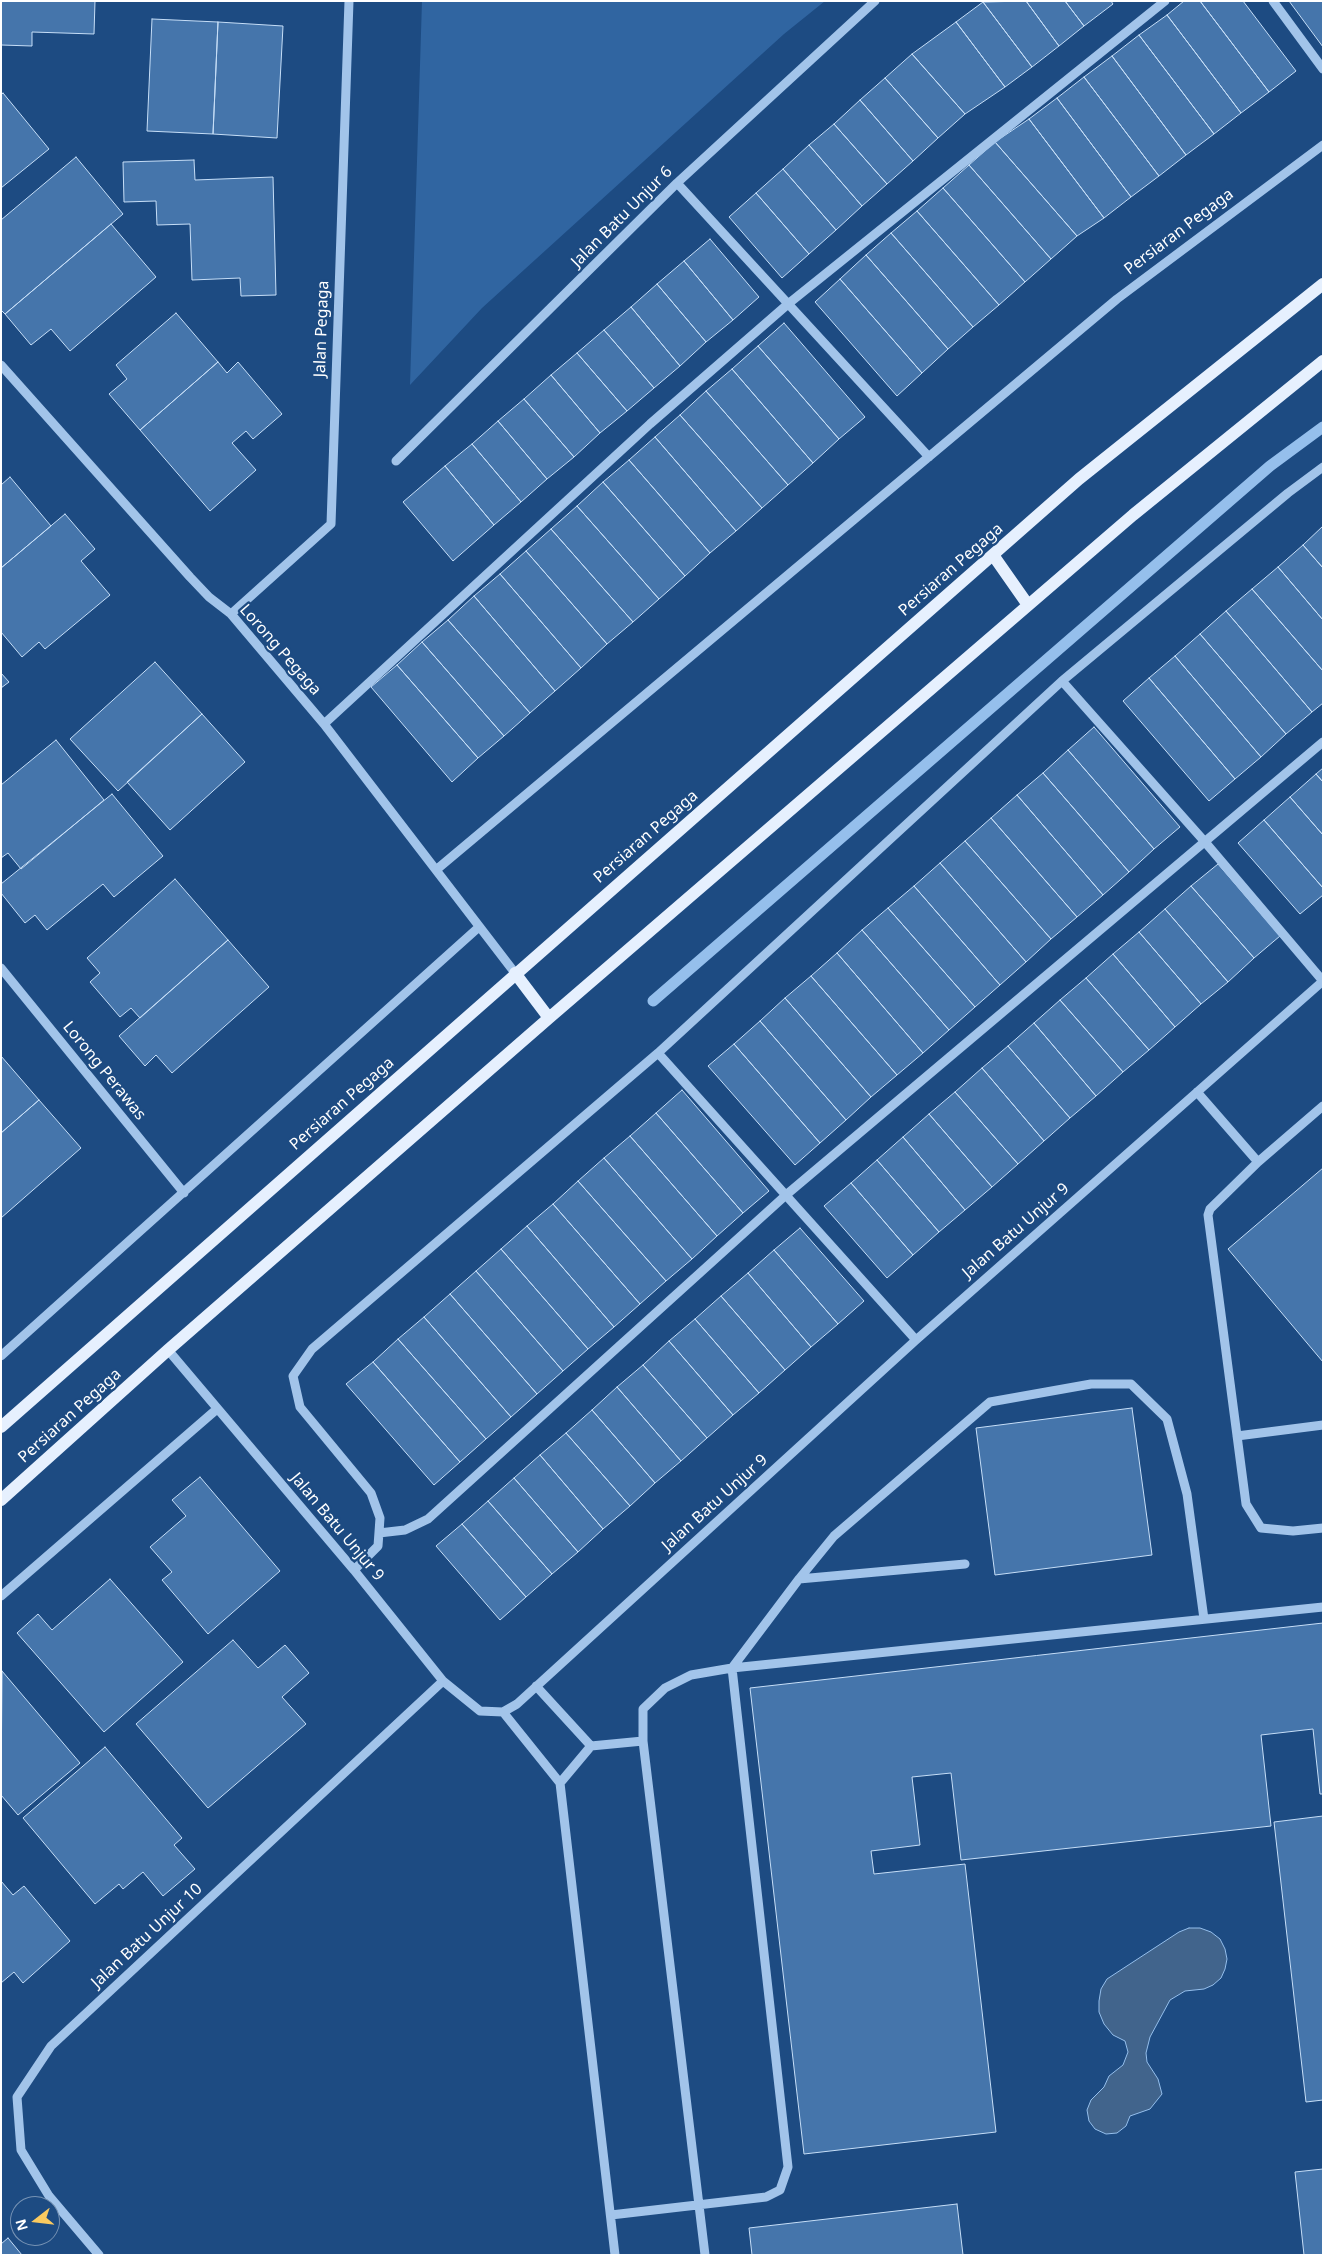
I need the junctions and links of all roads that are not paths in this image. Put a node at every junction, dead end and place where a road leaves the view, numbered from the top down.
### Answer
1 (349, 1) edge
2 (874, 1) edge
3 (1166, 1) edge
4 (1273, 1) edge
5 (1323, 69) edge
6 (1323, 144) edge
7 (677, 183) junction
8 (1323, 284) edge
9 (788, 304) junction
10 (1323, 361) edge
11 (1, 365) edge
12 (929, 457) junction
13 (396, 461) dead end
14 (1323, 467) edge
15 (993, 555) junction
16 (1028, 605) junction
17 (231, 614) junction
18 (1062, 681) junction
19 (324, 724) junction
20 (1323, 742) edge
21 (1206, 842) junction
22 (436, 870) junction
23 (479, 927) junction
24 (1, 968) edge
25 (515, 973) junction
26 (1323, 981) edge
27 (549, 1018) junction
28 (658, 1053) junction
29 (1197, 1092) junction
30 (1323, 1106) edge
31 (1258, 1162) junction
32 (184, 1193) junction
33 (786, 1195) junction
34 (916, 1340) junction
35 (168, 1350) junction
36 (1, 1356) edge
37 (217, 1408) junction
38 (1323, 1426) edge
39 (1, 1427) edge
40 (1237, 1436) junction
41 (1, 1500) edge
42 (1323, 1528) edge
43 (379, 1533) junction
44 (965, 1564) dead end
45 (354, 1570) junction
46 (799, 1578) junction
47 (1, 1596) edge
48 (1323, 1607) edge
49 (1204, 1619) junction
50 (732, 1668) junction
51 (443, 1681) junction
52 (536, 1686) junction
53 (503, 1712) junction
54 (643, 1741) junction
55 (591, 1746) junction
56 (560, 1783) junction
57 (699, 2205) junction
58 (611, 2216) junction
59 (100, 2255) edge
60 (615, 2255) edge
61 (705, 2255) edge

1 - 17 street, Jalan Pegaga
2 - 7 street, Jalan Batu Unjur 6
3 - 9 street
4 - 5 street
6 - 12 street, Persiaran Pegaga
7 - 9 street
7 - 13 street, Jalan Batu Unjur 6
8 - 15 main road, Persiaran Pegaga
9 - 12 street
9 - 19 street
10 - 16 main road, Persiaran Pegaga
11 - 17 street, Lorong Pegaga
12 - 22 street, Persiaran Pegaga
14 - 18 street
15 - 16 main road
15 - 25 main road, Persiaran Pegaga
16 - 27 main road, Persiaran Pegaga
17 - 19 street, Lorong Pegaga
18 - 21 street
18 - 28 street
19 - 22 street, Lorong Pegaga
20 - 21 street
21 - 26 street
21 - 33 street
22 - 23 street, Lorong Pegaga
23 - 25 street, Lorong Pegaga
23 - 32 street
24 - 32 street, Lorong Perawas
25 - 27 main road
25 - 39 main road, Persiaran Pegaga
26 - 29 street, Jalan Batu Unjur 9
27 - 35 main road, Persiaran Pegaga
28 - 33 street
28 - 43 street
29 - 31 street
29 - 34 street, Jalan Batu Unjur 9
30 - 31 street
31 - 40 street
32 - 36 street
33 - 34 street
33 - 43 street
34 - 52 street, Jalan Batu Unjur 9
35 - 37 street, Jalan Batu Unjur 9
35 - 41 main road, Persiaran Pegaga
37 - 45 street, Jalan Batu Unjur 9
37 - 47 street
38 - 40 street
40 - 42 street
43 - 45 street
44 - 46 street
45 - 51 street, Jalan Batu Unjur 9
46 - 49 street
46 - 50 street
48 - 49 street
49 - 50 street
50 - 54 street
50 - 57 street
51 - 53 street, Jalan Batu Unjur 9
51 - 59 street, Jalan Batu Unjur 10
52 - 53 street, Jalan Batu Unjur 9
52 - 55 street
53 - 56 street
54 - 55 street
54 - 57 street
55 - 56 street
56 - 58 street
57 - 58 street
57 - 61 street
58 - 60 street

